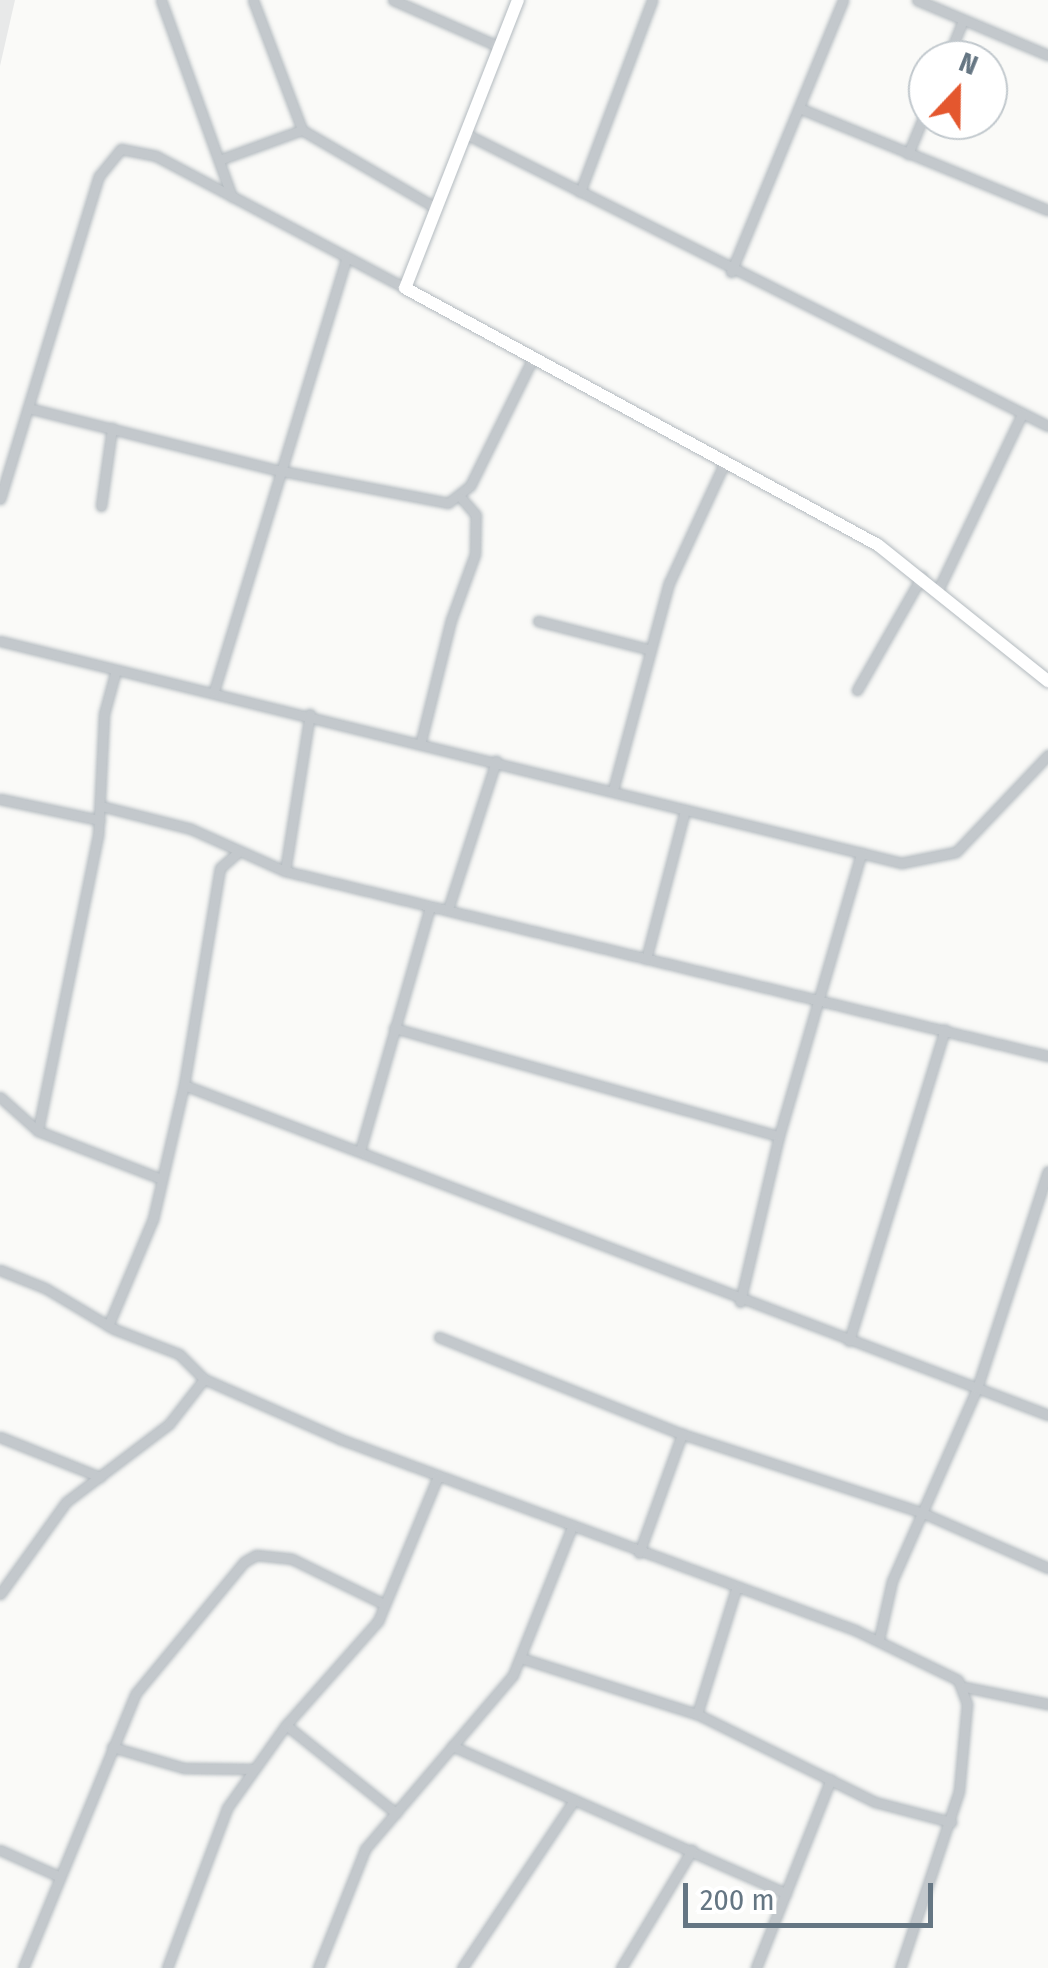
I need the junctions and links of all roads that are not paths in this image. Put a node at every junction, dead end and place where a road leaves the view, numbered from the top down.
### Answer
1 (161, 0) edge
2 (253, 0) edge
3 (394, 0) edge
4 (518, 0) edge
5 (652, 0) edge
6 (842, 0) edge
7 (917, 0) edge
8 (963, 20) junction
9 (955, 40) edge
10 (500, 47) junction
11 (1048, 56) edge
12 (799, 108) junction
13 (302, 130) junction
14 (466, 134) junction
15 (914, 140) edge
16 (908, 154) junction
17 (218, 160) junction
18 (580, 192) junction
19 (232, 196) junction
20 (436, 208) junction
21 (1048, 210) edge
22 (346, 259) junction
23 (731, 272) junction
24 (405, 288) junction
25 (532, 360) junction
26 (28, 408) junction
27 (1022, 414) junction
28 (1048, 426) edge
29 (112, 428) junction
30 (724, 464) junction
31 (277, 470) junction
32 (461, 498) junction
33 (0, 499) edge
34 (101, 506) dead end
35 (922, 576) junction
36 (939, 588) junction
37 (538, 622) dead end
38 (0, 641) edge
39 (648, 649) junction
40 (116, 670) junction
41 (1048, 680) edge
42 (857, 690) dead end
43 (214, 691) junction
44 (310, 714) junction
45 (421, 741) junction
46 (1048, 754) edge
47 (496, 761) junction
48 (613, 790) junction
49 (0, 799) edge
50 (101, 806) junction
51 (685, 810) junction
52 (100, 820) junction
53 (238, 853) junction
54 (860, 853) junction
55 (285, 870) junction
56 (430, 908) junction
57 (448, 909) junction
58 (646, 958) junction
59 (818, 997) junction
60 (394, 1028) junction
61 (945, 1029) junction
62 (1048, 1056) edge
63 (184, 1085) junction
64 (0, 1098) edge
65 (38, 1132) junction
66 (778, 1136) junction
67 (360, 1151) junction
68 (1048, 1171) edge
69 (162, 1180) junction
70 (0, 1270) edge
71 (740, 1302) junction
72 (108, 1326) junction
73 (439, 1338) dead end
74 (850, 1341) junction
75 (204, 1379) junction
76 (977, 1388) junction
77 (1048, 1415) edge
78 (682, 1434) junction
79 (0, 1437) edge
80 (438, 1476) junction
81 (100, 1478) junction
82 (922, 1512) junction
83 (572, 1527) junction
84 (639, 1552) junction
85 (1048, 1568) edge
86 (736, 1589) junction
87 (1, 1590) edge
88 (384, 1604) junction
89 (879, 1639) junction
90 (521, 1658) junction
91 (965, 1688) junction
92 (1048, 1704) edge
93 (697, 1714) junction
94 (286, 1726) junction
95 (452, 1746) junction
96 (112, 1747) junction
97 (253, 1769) junction
98 (831, 1779) junction
99 (574, 1800) junction
100 (396, 1813) junction
101 (951, 1822) junction
102 (0, 1850) edge
103 (692, 1850) junction
104 (58, 1876) junction
105 (786, 1893) junction
106 (23, 1968) edge
107 (167, 1968) edge
108 (318, 1968) edge
109 (462, 1968) edge
110 (621, 1968) edge
111 (756, 1968) edge
112 (900, 1968) edge

1 - 17 street
2 - 13 street
3 - 10 street
4 - 10 street
5 - 18 street
6 - 12 street
7 - 8 street
8 - 9 street
8 - 11 street
10 - 14 street
12 - 16 street
12 - 23 street
13 - 17 street
13 - 20 street
14 - 18 street
14 - 20 street
15 - 16 street
16 - 21 street
17 - 19 street
18 - 23 street
19 - 22 street
19 - 26 street
20 - 24 street
22 - 24 street
22 - 31 street
23 - 27 street
24 - 25 street
25 - 30 street
25 - 32 street
26 - 29 street
26 - 33 street
27 - 28 street
27 - 36 street
29 - 31 street
29 - 34 street
30 - 35 street
30 - 39 street
31 - 32 street
31 - 43 street
32 - 45 street
35 - 36 street
35 - 42 street
36 - 41 street
37 - 39 street
38 - 40 street
39 - 48 street
40 - 43 street
40 - 50 street
43 - 44 street
44 - 45 street
44 - 55 street
45 - 47 street
46 - 54 street
47 - 48 street
47 - 57 street
48 - 51 street
49 - 52 street
50 - 52 street
50 - 53 street
51 - 54 street
51 - 58 street
52 - 65 street
53 - 55 street
53 - 63 street
54 - 59 street
55 - 56 street
56 - 57 street
56 - 60 street
57 - 58 street
58 - 59 street
59 - 61 street
59 - 66 street
60 - 66 street
60 - 67 street
61 - 62 street
61 - 74 street
63 - 67 street
63 - 69 street
64 - 65 street
65 - 69 street
66 - 71 street
67 - 71 street
68 - 76 street
69 - 72 street
70 - 72 street
71 - 74 street
72 - 75 street
73 - 78 street
74 - 76 street
75 - 80 street
75 - 81 street
76 - 77 street
76 - 82 street
78 - 82 street
78 - 84 street
79 - 81 street
80 - 83 street
80 - 88 street
81 - 87 street
82 - 85 street
82 - 89 street
83 - 84 street
83 - 90 street
84 - 86 street
86 - 89 street
86 - 93 street
88 - 94 street
88 - 96 street
89 - 91 street
90 - 93 street
90 - 95 street
91 - 92 street
91 - 101 street
93 - 98 street
94 - 97 street
94 - 100 street
95 - 99 street
95 - 100 street
96 - 97 street
96 - 104 street
97 - 107 street
98 - 101 street
98 - 105 street
99 - 103 street
99 - 109 street
100 - 108 street
101 - 112 street
102 - 104 street
103 - 105 street
103 - 110 street
104 - 106 street
105 - 111 street

